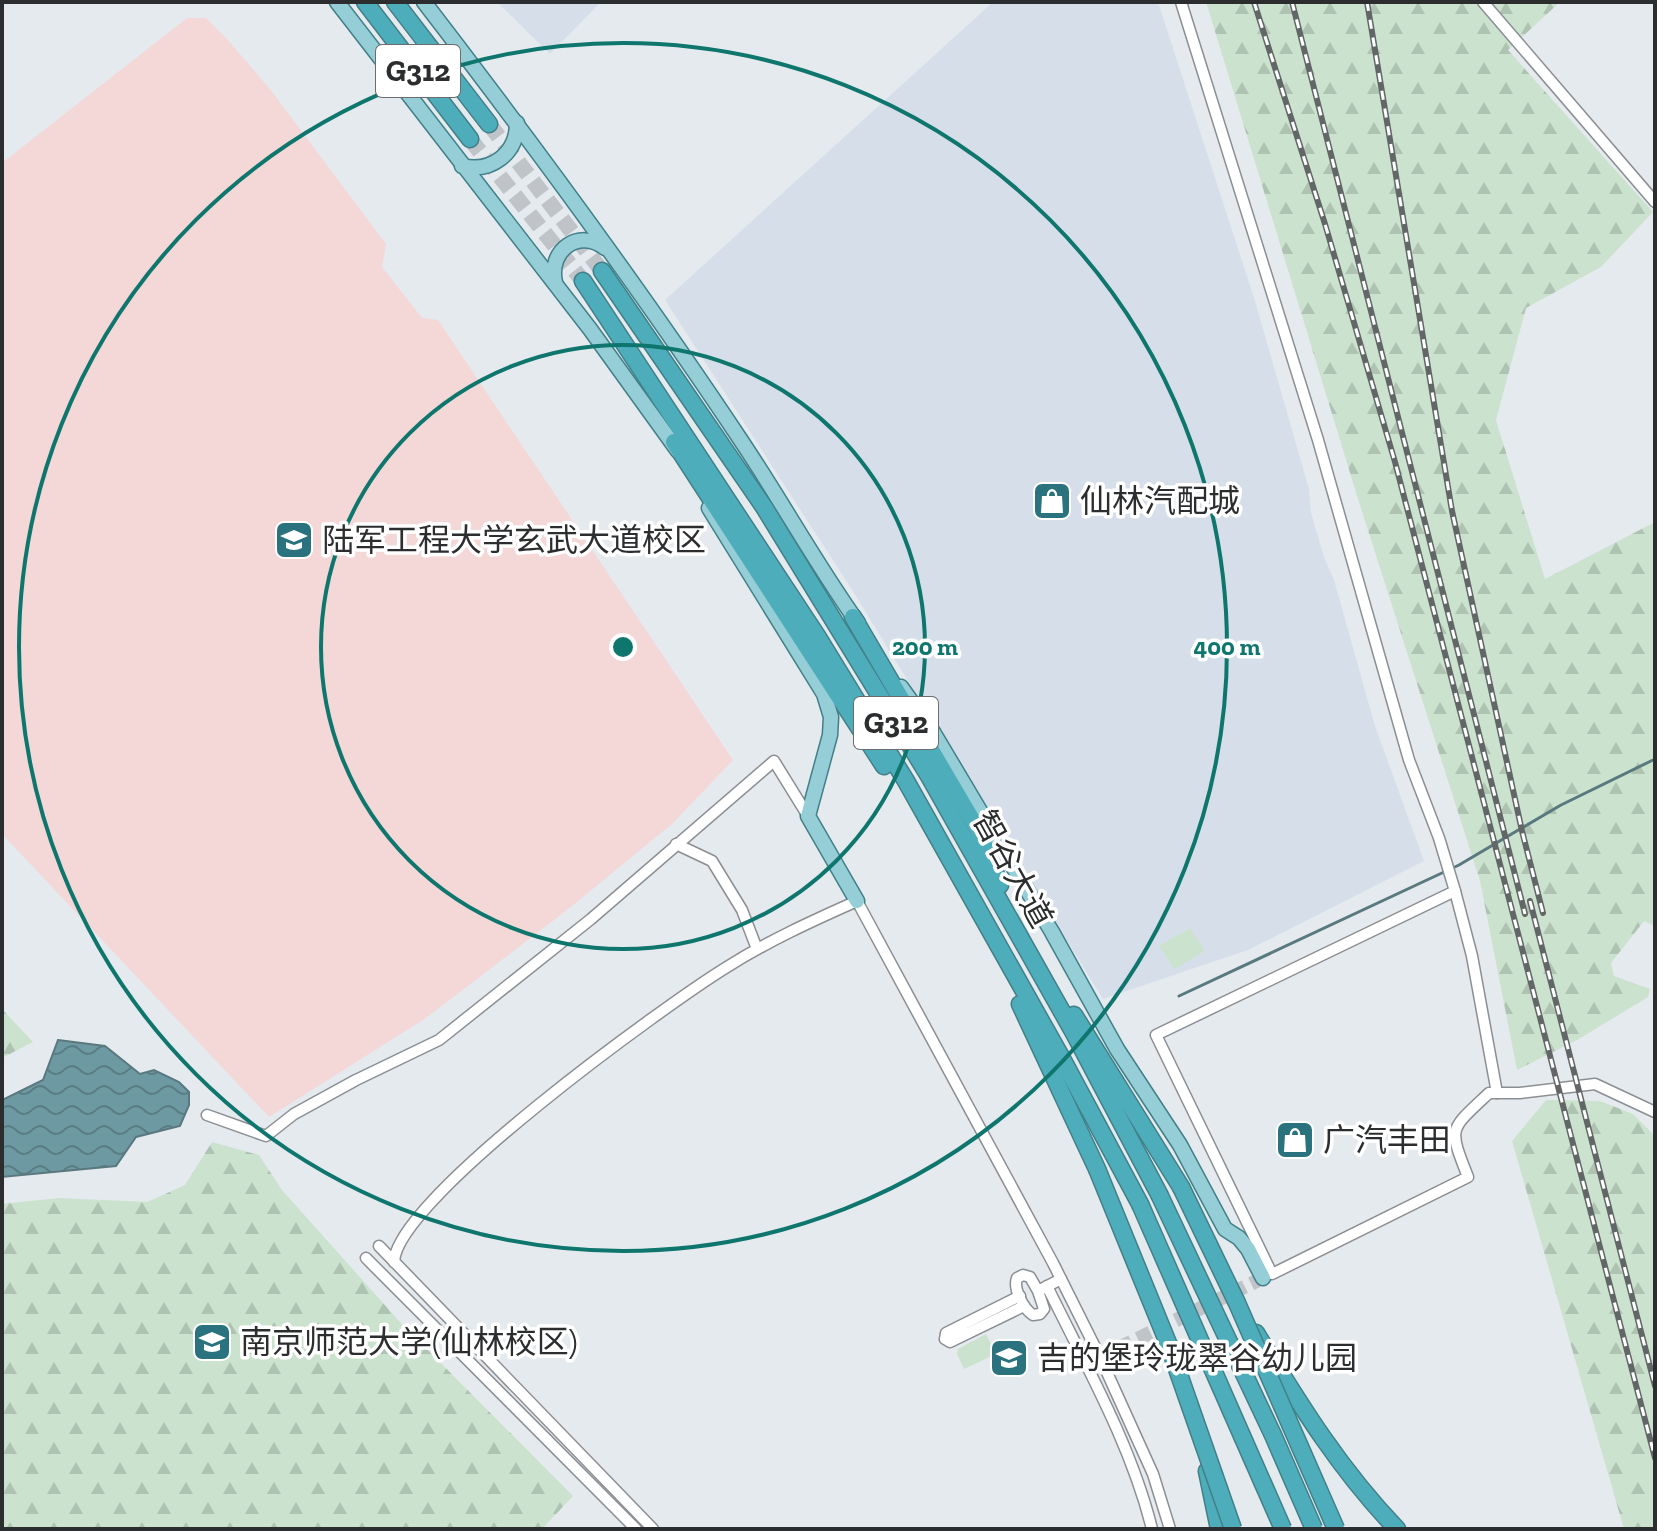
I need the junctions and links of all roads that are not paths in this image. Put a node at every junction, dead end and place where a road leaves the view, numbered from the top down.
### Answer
1 (337, 2) edge
2 (365, 2) edge
3 (395, 2) edge
4 (424, 2) edge
5 (1181, 2) edge
6 (1483, 2) edge
7 (517, 123) junction
8 (489, 124) tunnel mouth
9 (470, 139) tunnel mouth
10 (462, 166) junction
11 (1655, 202) edge
12 (609, 251) junction
13 (602, 271) tunnel mouth
14 (583, 281) tunnel mouth
15 (564, 295) junction
16 (674, 442) junction
17 (853, 617) junction
18 (808, 816) junction
19 (676, 844) junction
20 (1455, 891) junction
21 (972, 900) junction
22 (857, 901) junction
23 (1023, 943) junction
24 (757, 949) junction
25 (1497, 1093) junction
26 (1655, 1112) edge
27 (207, 1115) dead end
28 (379, 1246) dead end
29 (366, 1258) dead end
30 (394, 1262) junction
31 (1268, 1276) junction
32 (1061, 1279) junction
33 (1042, 1288) junction
34 (1022, 1301) junction
35 (1237, 1303) junction
36 (1197, 1426) junction
37 (636, 1529) edge
38 (653, 1529) edge
39 (1152, 1529) edge
40 (1170, 1529) edge
41 (1219, 1529) edge
42 (1233, 1529) edge
43 (1283, 1529) edge
44 (1314, 1529) edge
45 (1336, 1529) edge
46 (1397, 1529) edge

1 - 10 main road
2 - 9 highway, G312
3 - 8 highway, G312
4 - 7 main road
5 - 20 street
6 - 11 street
7 - 10 main road
7 - 12 main road
10 - 15 main road
12 - 15 main road
12 - 17 main road
13 - 23 highway, 智谷大道 / G312
14 - 21 highway, 智谷大道 / G312
15 - 16 main road
16 - 18 main road
16 - 21 highway
17 - 23 highway
17 - 31 main road
18 - 19 street
18 - 22 main road
19 - 24 street
19 - 27 street
20 - 25 street
20 - 31 street
21 - 36 highway, bridge
21 - 43 highway, 智谷大道 / G312, bridge
22 - 24 street
22 - 32 street
23 - 35 highway, bridge
23 - 44 highway, 智谷大道 / G312, bridge
24 - 30 street
25 - 26 street
25 - 31 street
28 - 30 street
29 - 37 street
30 - 38 street
32 - 33 street
32 - 40 street
33 - 34 street
33 - 34 street
33 - 39 street
34 - 34 street
35 - 45 highway, bridge
35 - 46 highway, bridge
36 - 41 highway, bridge
36 - 42 highway, bridge

